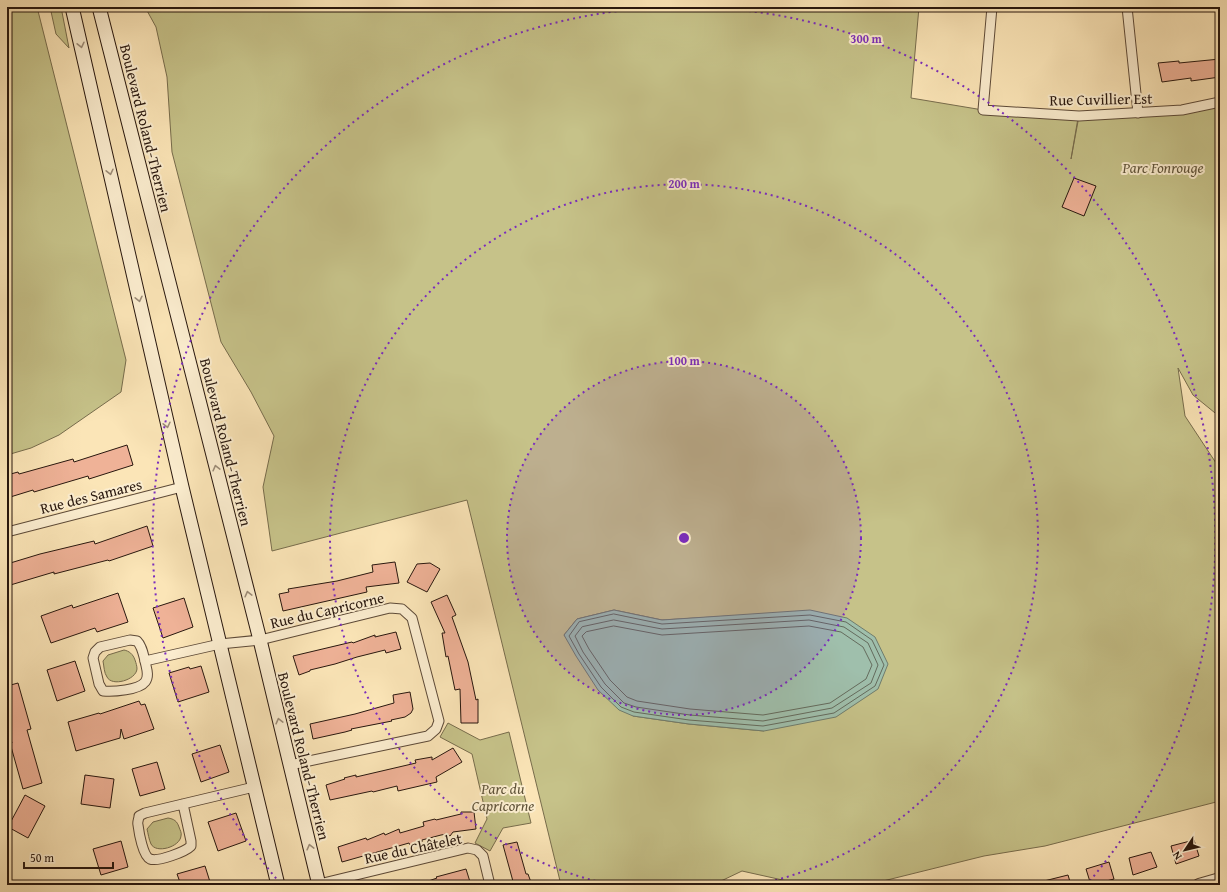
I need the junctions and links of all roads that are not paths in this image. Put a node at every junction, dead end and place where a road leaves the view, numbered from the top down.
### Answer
1 (72, 7) edge
2 (99, 7) edge
3 (992, 7) edge
4 (1127, 7) edge
5 (1220, 102) edge
6 (1138, 113) junction
7 (182, 487) junction
8 (7, 532) edge
9 (260, 640) junction
10 (220, 644) junction
11 (145, 661) junction
12 (290, 765) junction
13 (254, 787) junction
14 (183, 804) junction
15 (1220, 879) edge
16 (278, 885) edge
17 (319, 885) edge
18 (490, 885) edge
19 (1198, 885) edge

1 -> 7 main road
9 -> 2 main road, Boulevard Roland-Therrien
3 - 6 street, Rue Cuvillier Est
4 - 6 street
5 - 6 street, Rue Cuvillier Est
7 - 8 street, Rue des Samares
7 - 10 main road
9 - 10 street, Rue du Capricorne
12 -> 9 main road, Boulevard Roland-Therrien
9 - 12 street, Rue du Capricorne
10 - 11 street, Rue du Capricorne
10 - 13 main road
11 - 11 street
17 -> 12 main road, Boulevard Roland-Therrien
13 - 14 street
13 - 16 main road
14 - 14 street
15 - 19 street
17 - 18 street, Rue du Châtelet

